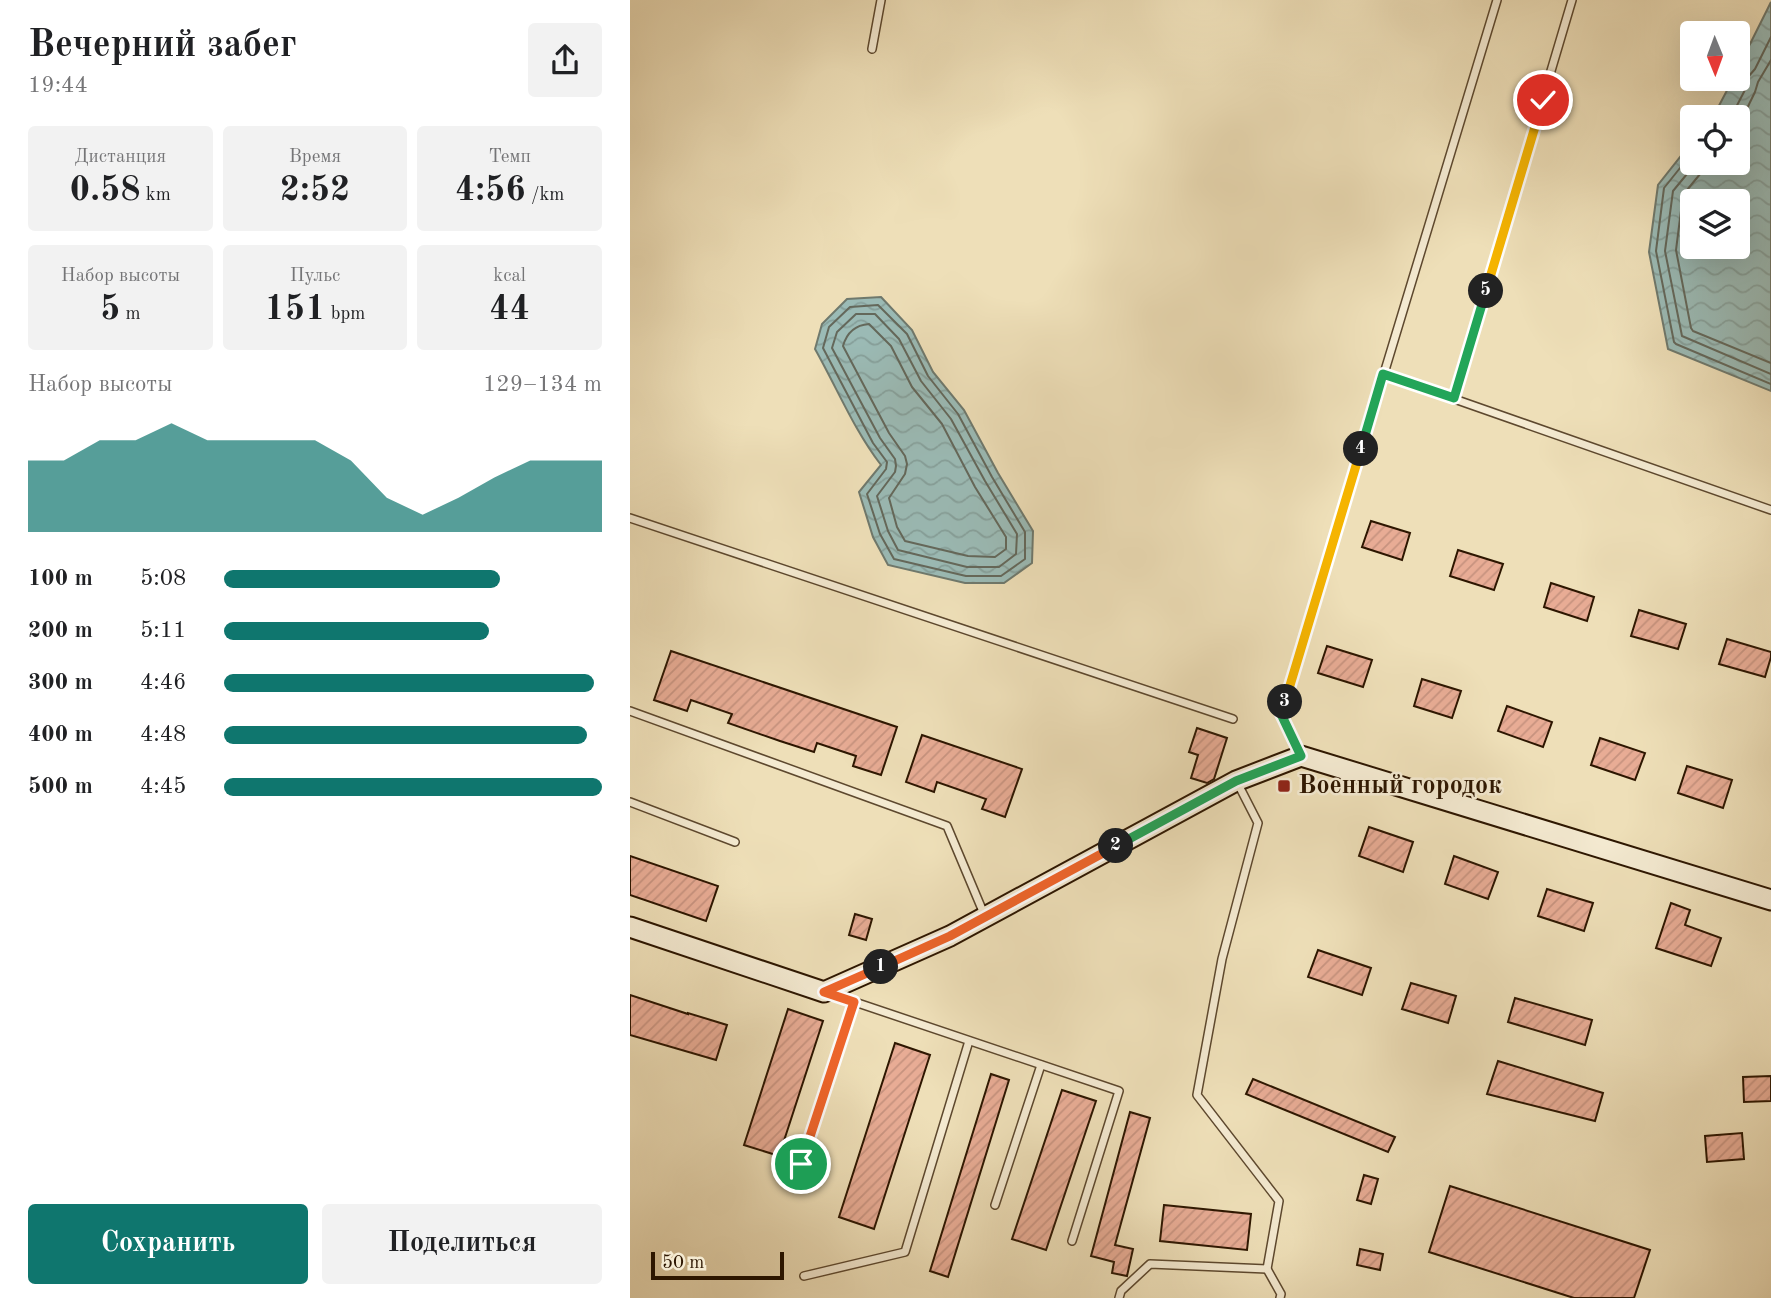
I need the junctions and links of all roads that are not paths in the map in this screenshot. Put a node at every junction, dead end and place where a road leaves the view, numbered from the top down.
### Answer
1 (881, 0) edge
2 (1497, 0) edge
3 (1572, 0) edge
4 (872, 49) dead end
5 (1383, 374) junction
6 (1454, 398) junction
7 (1771, 510) edge
8 (630, 518) edge
9 (630, 711) edge
10 (1233, 719) dead end
11 (1301, 756) junction
12 (1236, 781) junction
13 (630, 802) edge
14 (735, 842) dead end
15 (1771, 900) edge
16 (985, 917) junction
17 (630, 927) edge
18 (824, 992) junction
19 (854, 1002) junction
20 (969, 1041) junction
21 (1041, 1065) junction
22 (801, 1164) dead end
23 (995, 1205) dead end
24 (1072, 1241) dead end
25 (1268, 1269) junction
26 (804, 1276) dead end
27 (1119, 1298) edge
28 (1280, 1298) edge

1 - 4 lane
2 - 5 lane
3 - 6 lane
5 - 6 lane
5 - 11 lane
6 - 7 lane
8 - 10 lane
9 - 16 lane
11 - 12 street
11 - 15 street
12 - 16 street
12 - 25 lane
13 - 14 lane
16 - 18 street
17 - 18 street
18 - 19 lane
19 - 20 lane
19 - 22 lane
20 - 21 lane
20 - 26 lane
21 - 23 lane
21 - 24 lane
25 - 27 lane
25 - 28 lane

